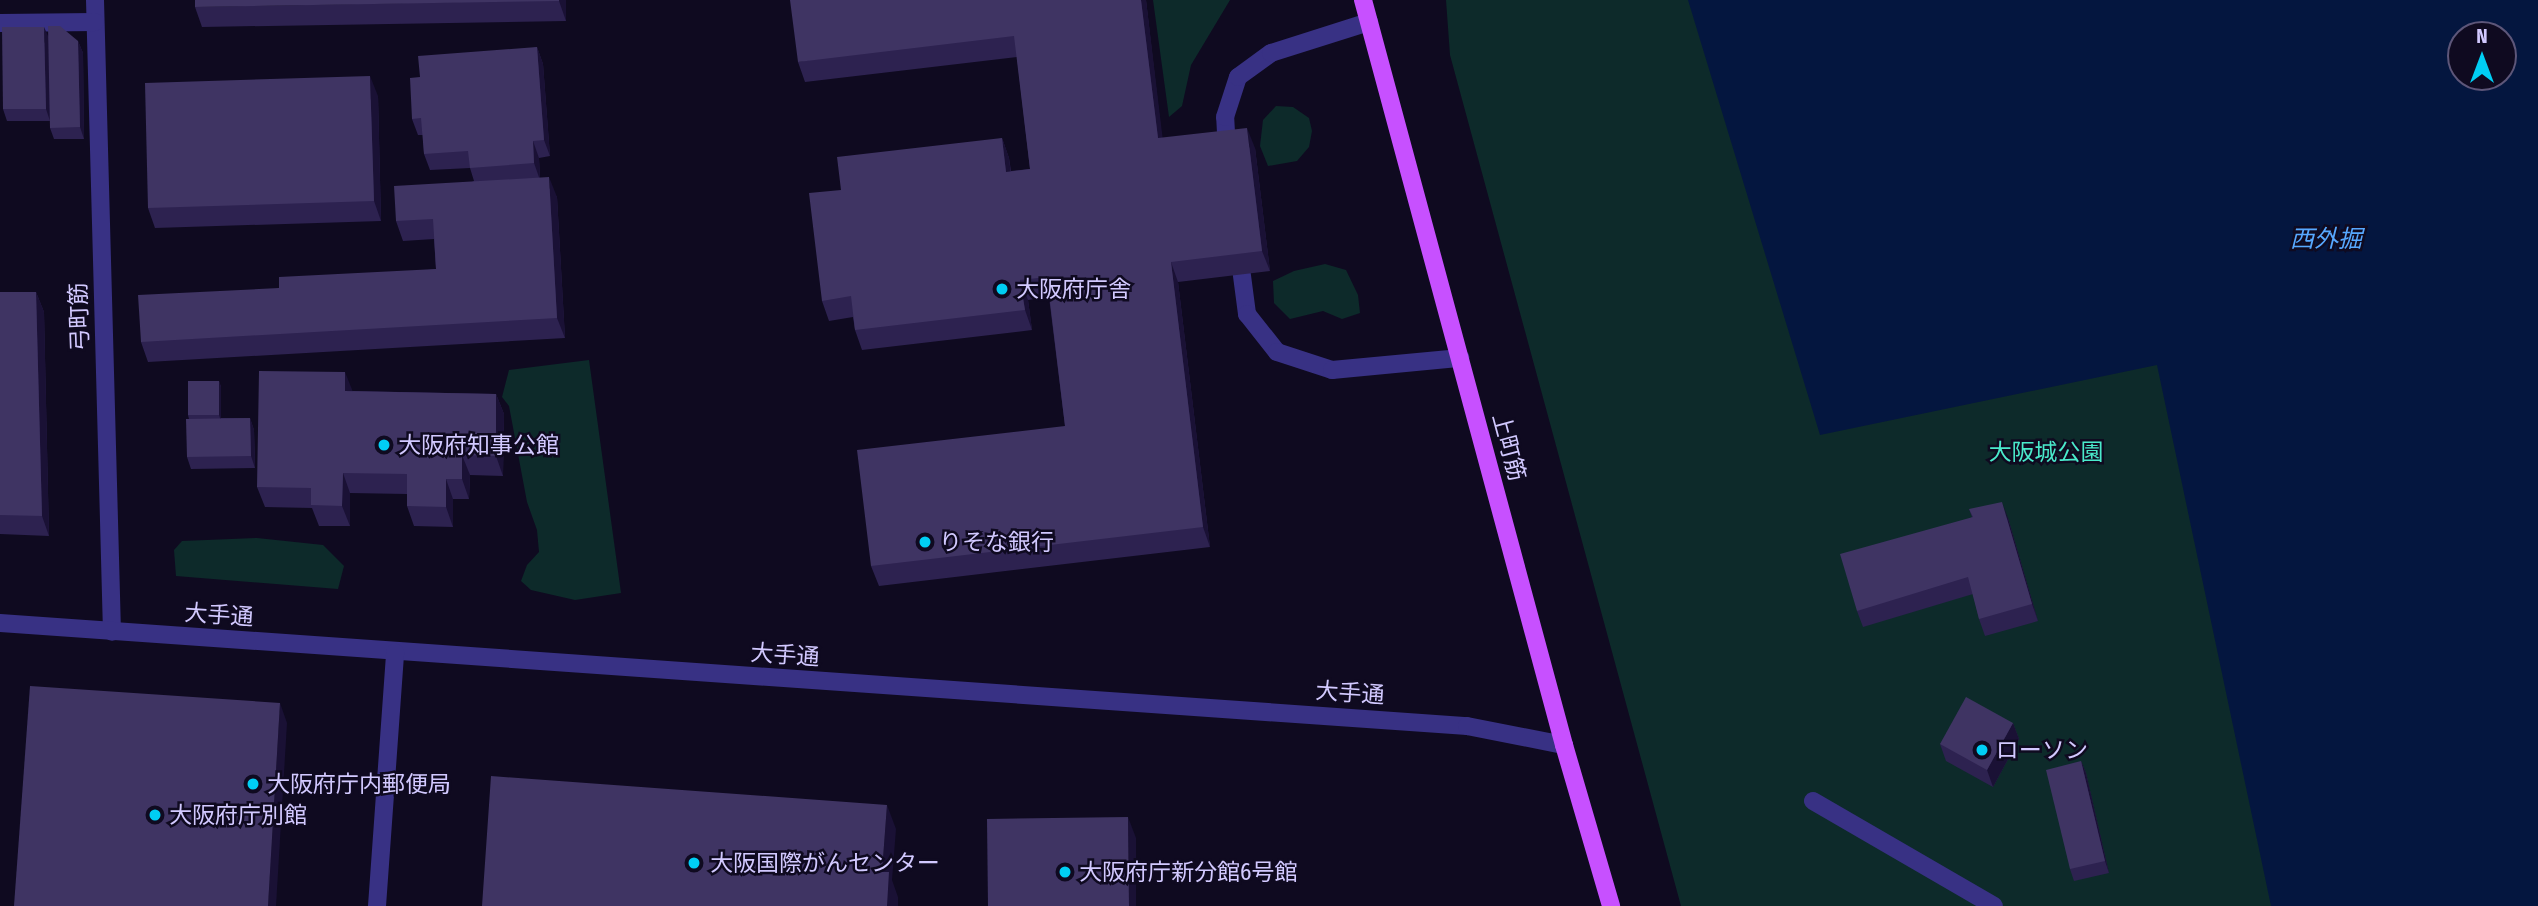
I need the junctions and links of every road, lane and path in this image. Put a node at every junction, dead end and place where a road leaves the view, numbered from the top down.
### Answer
1 (95, 0) edge
2 (1363, 0) edge
3 (95, 22) junction
4 (1369, 22) junction
5 (0, 23) edge
6 (1228, 164) edge
7 (1236, 233) edge
8 (1460, 358) junction
9 (0, 623) edge
10 (112, 632) junction
11 (394, 653) junction
12 (1564, 745) junction
13 (1813, 801) dead end
14 (377, 906) edge
15 (1611, 906) edge
16 (1994, 906) edge

1 - 3 street, 弓町筋
2 - 4 main road, 上町筋
3 - 5 street
3 - 10 street, 弓町筋
4 - 6 street
4 - 8 main road, 上町筋
7 - 8 street
8 - 12 main road, 上町筋
9 - 10 street, 大手通
10 - 11 street, 大手通
11 - 12 street, 大手通
11 - 14 street
12 - 15 main road, 上町筋
13 - 16 street

